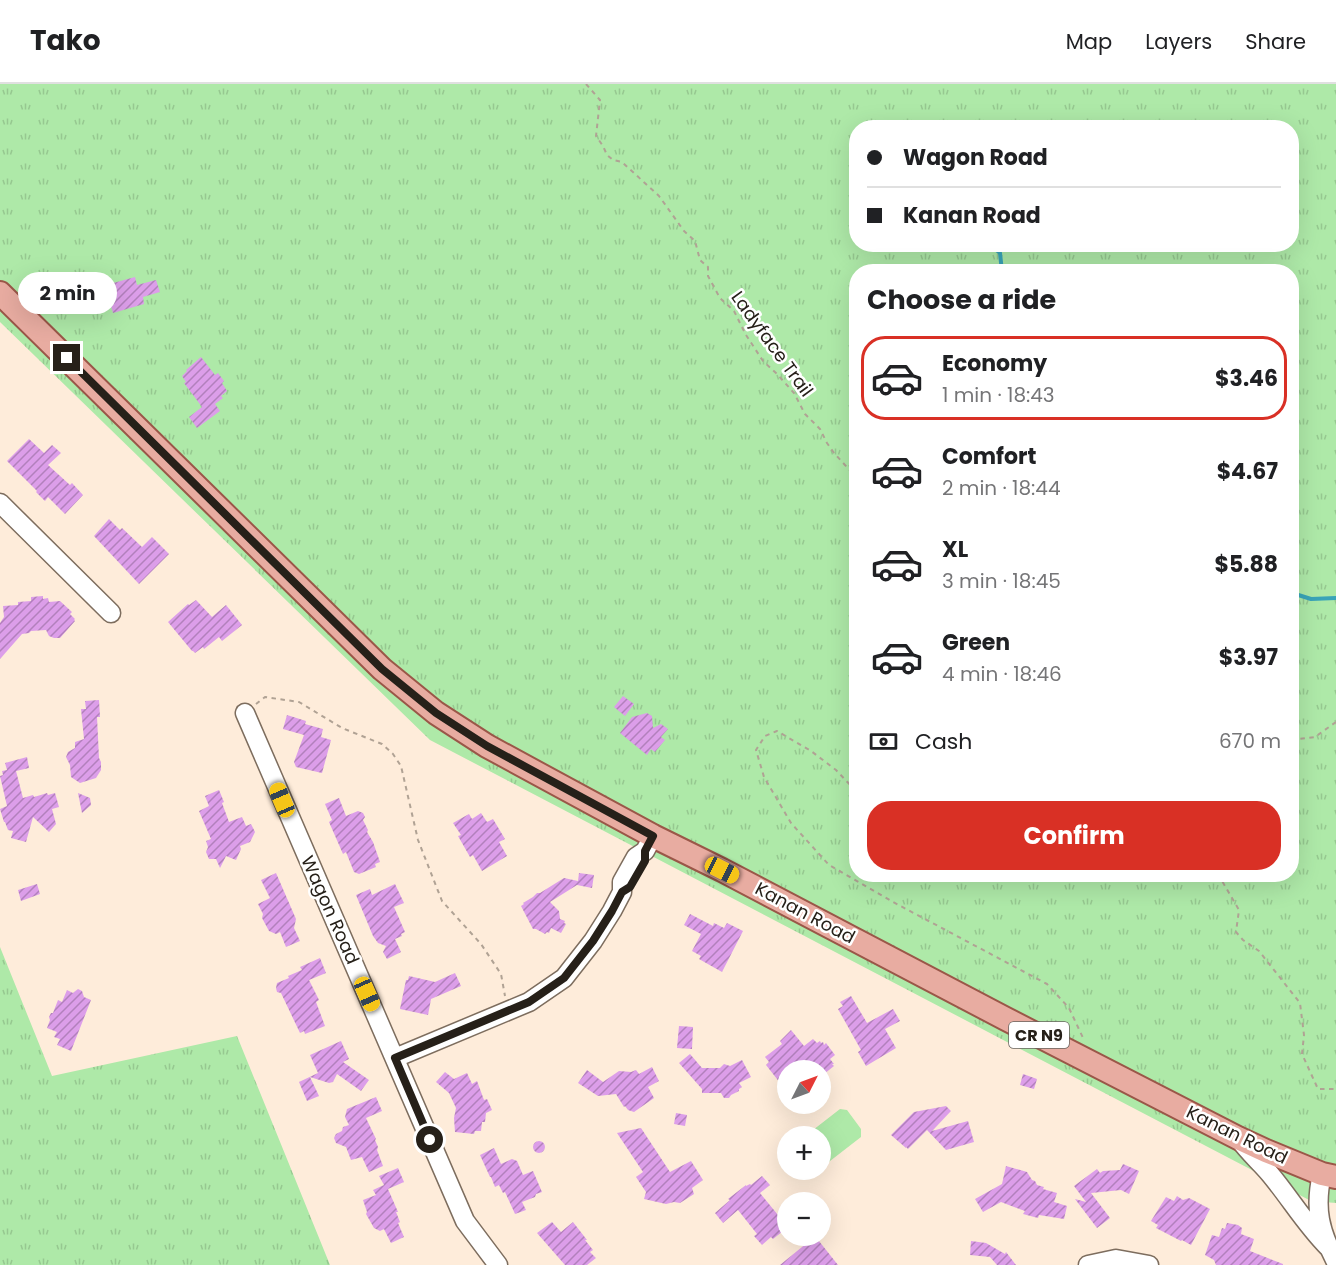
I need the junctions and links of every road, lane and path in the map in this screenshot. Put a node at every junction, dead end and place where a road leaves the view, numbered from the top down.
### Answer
1 (586, 84) edge
2 (0, 293) edge
3 (849, 469) edge
4 (0, 503) edge
5 (111, 613) dead end
6 (244, 713) joint
7 (1336, 722) edge
8 (1299, 739) edge
9 (849, 784) edge
10 (649, 844) junction
11 (849, 877) edge
12 (858, 882) edge
13 (1223, 882) edge
14 (508, 1010) junction
15 (395, 1058) junction
16 (1096, 1065) junction
17 (1336, 1089) edge
18 (1238, 1138) junction
19 (1329, 1176) edge
20 (1332, 1255) edge
21 (498, 1265) edge
22 (1088, 1265) edge
23 (1149, 1265) edge

1 - 3 path, Ladyface Trail
2 - 10 main road, Kanan Road / CR N9
4 - 5 street
6 - 14 path
6 - 15 street, Wagon Road
7 - 8 path
9 - 11 path
10 - 14 street
10 - 16 main road, Kanan Road / CR N9
12 - 16 path
13 - 17 path
14 - 15 street
15 - 21 street, Wagon Road
16 - 18 main road, Kanan Road / CR N9
18 - 19 main road, Kanan Road / CR N9
18 - 20 street
19 - 20 street
22 - 23 street

